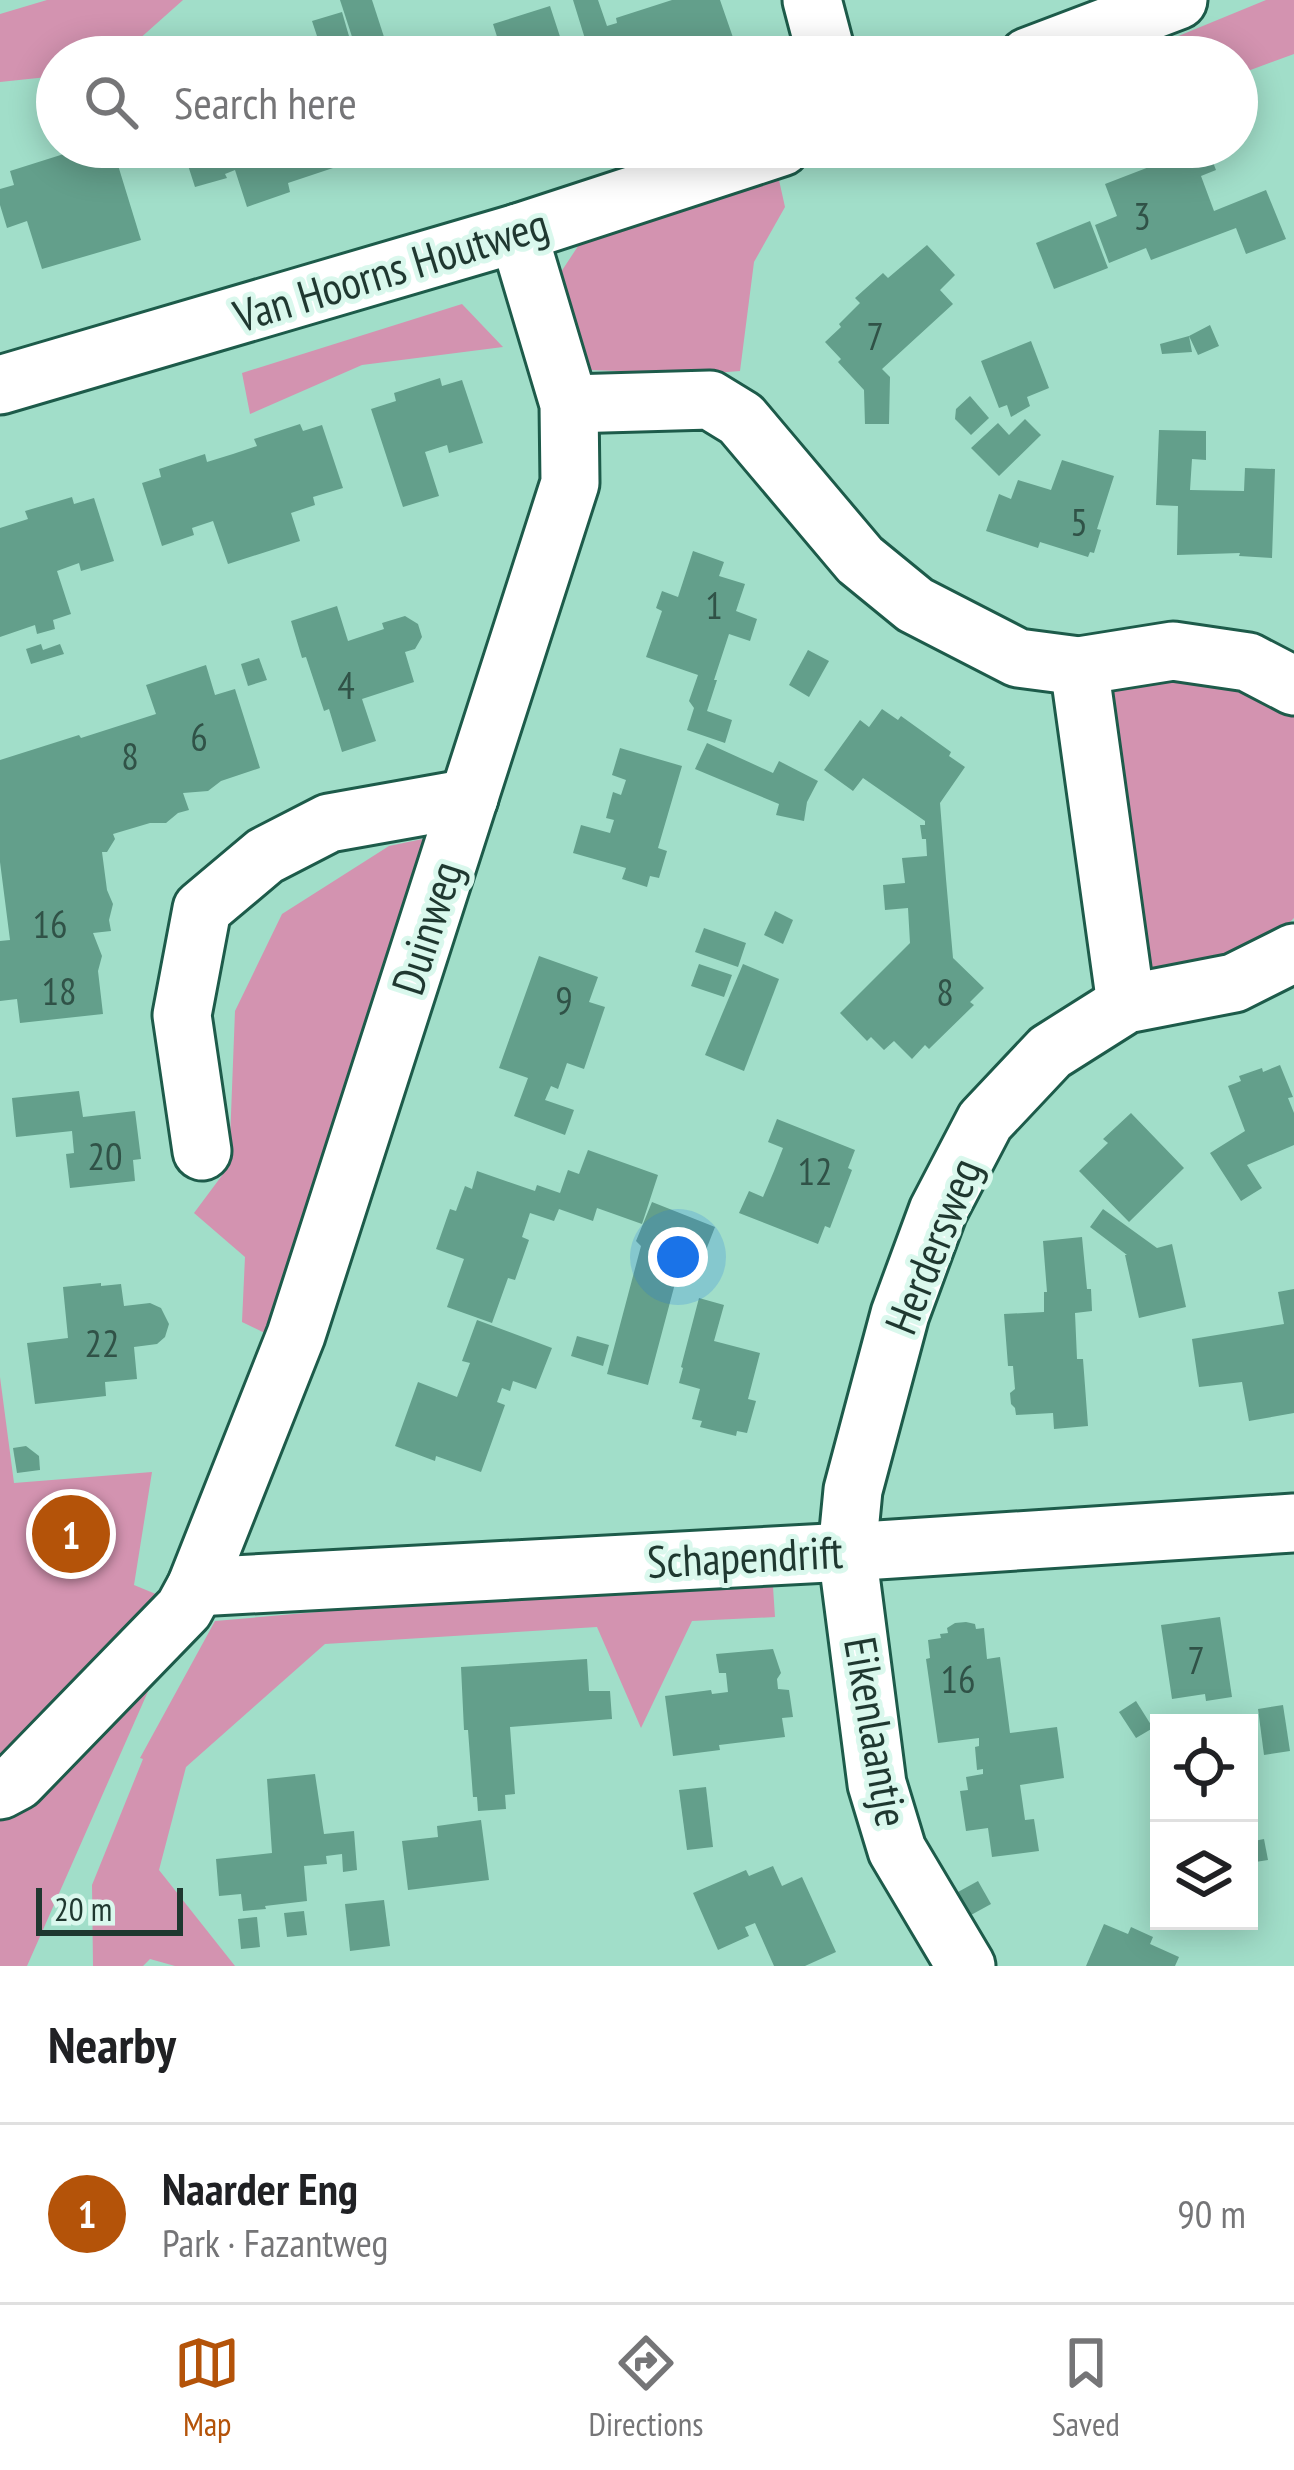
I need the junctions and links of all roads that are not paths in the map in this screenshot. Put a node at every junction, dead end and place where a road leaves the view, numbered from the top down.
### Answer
1 (812, 0) edge
2 (1178, 0) edge
3 (821, 36) edge
4 (1083, 36) edge
5 (717, 168) edge
6 (518, 233) junction
7 (0, 385) edge
8 (568, 404) junction
9 (1078, 666) junction
10 (1294, 686) edge
11 (469, 798) junction
12 (1294, 953) edge
13 (1126, 1004) junction
14 (202, 1151) dead end
15 (1294, 1522) edge
16 (847, 1552) junction
17 (190, 1598) junction
18 (0, 1790) edge
19 (966, 1966) edge

1 - 3 street
2 - 4 street
5 - 6 street, Van Hoorns Houtweg
6 - 7 street, Van Hoorns Houtweg
6 - 8 street, Duinweg
8 - 9 street
8 - 11 street, Duinweg
9 - 10 street
9 - 13 street
11 - 14 street
11 - 17 street, Duinweg
12 - 13 street, Herdersweg
13 - 16 street, Herdersweg
15 - 16 street, Schapendrift
16 - 17 street, Schapendrift
16 - 19 street, Eikenlaantje
17 - 18 street

